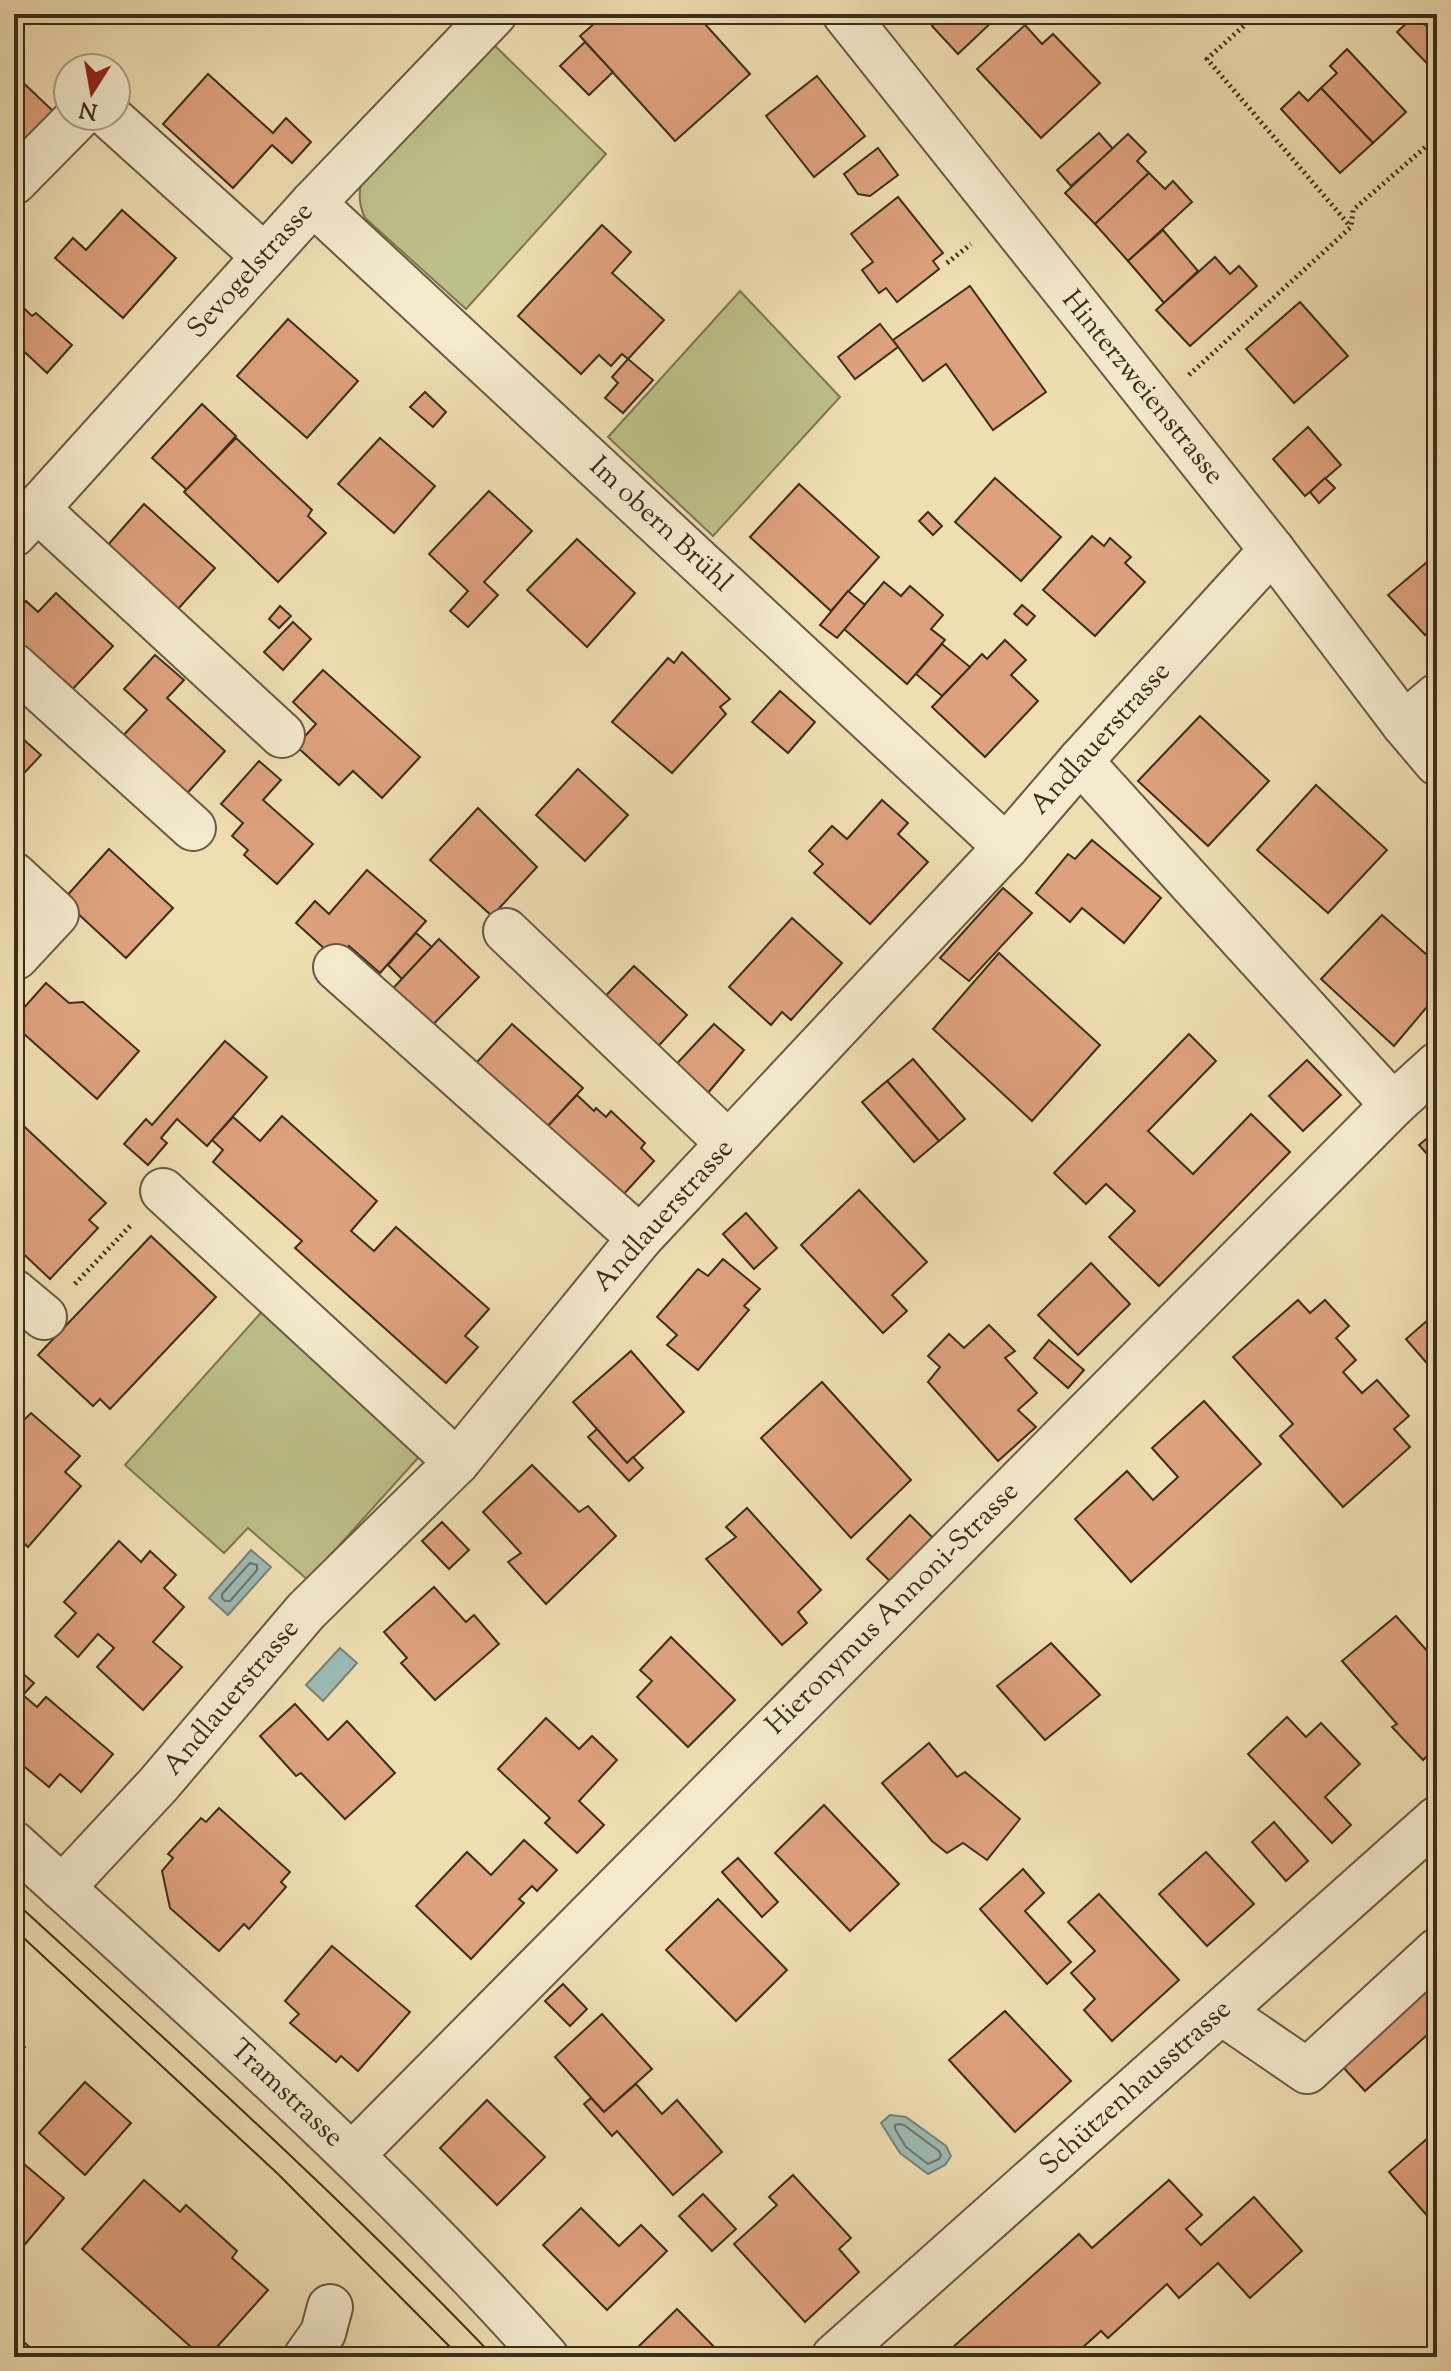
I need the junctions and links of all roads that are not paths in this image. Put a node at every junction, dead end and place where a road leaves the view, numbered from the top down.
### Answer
1 (494, 14) edge
2 (845, 14) edge
3 (63, 132) edge
4 (127, 132) edge
5 (14, 182) edge
6 (313, 203) junction
7 (264, 256) junction
8 (25, 522) edge
9 (1272, 550) junction
10 (14, 666) edge
11 (1437, 696) edge
12 (1404, 724) junction
13 (282, 735) dead end
14 (1080, 761) junction
15 (1437, 763) edge
16 (193, 828) dead end
17 (1006, 847) junction
18 (14, 875) edge
19 (506, 931) dead end
20 (16, 957) edge
21 (336, 967) dead end
22 (1437, 1065) edge
23 (1393, 1105) junction
24 (728, 1143) junction
25 (163, 1191) road end
26 (640, 1238) junction
27 (457, 1462) junction
28 (1437, 1819) edge
29 (14, 1844) edge
30 (62, 1888) junction
31 (1437, 1951) edge
32 (1221, 2012) junction
33 (352, 2155) junction
34 (330, 2307) dead end
35 (306, 2357) edge
36 (546, 2357) edge
37 (834, 2357) edge

1 - 6 street, Sevogelstrasse
2 - 9 street, Hinterzweienstrasse
3 - 5 street
4 - 7 street
6 - 7 street, Sevogelstrasse
6 - 17 street, Im obern Brühl
7 - 8 street, Sevogelstrasse
8 - 13 street
9 - 12 street, Hinterzweienstrasse
9 - 14 street, Andlauerstrasse
10 - 16 street
11 - 12 street
12 - 15 street, Hinterzweienstrasse
14 - 17 street, Andlauerstrasse
14 - 23 street
17 - 24 street, Andlauerstrasse
18 - 20 street
19 - 24 street
21 - 26 street
22 - 23 street, Hieronymus Annoni-Strasse
23 - 33 street, Hieronymus Annoni-Strasse
24 - 26 street, Andlauerstrasse
25 - 27 street
26 - 27 street, Andlauerstrasse
27 - 30 street, Andlauerstrasse
28 - 32 street, Schützenhausstrasse
29 - 30 street, Tramstrasse
30 - 33 street, Tramstrasse
31 - 32 street
32 - 37 street, Schützenhausstrasse
33 - 36 street, Tramstrasse
34 - 35 street

